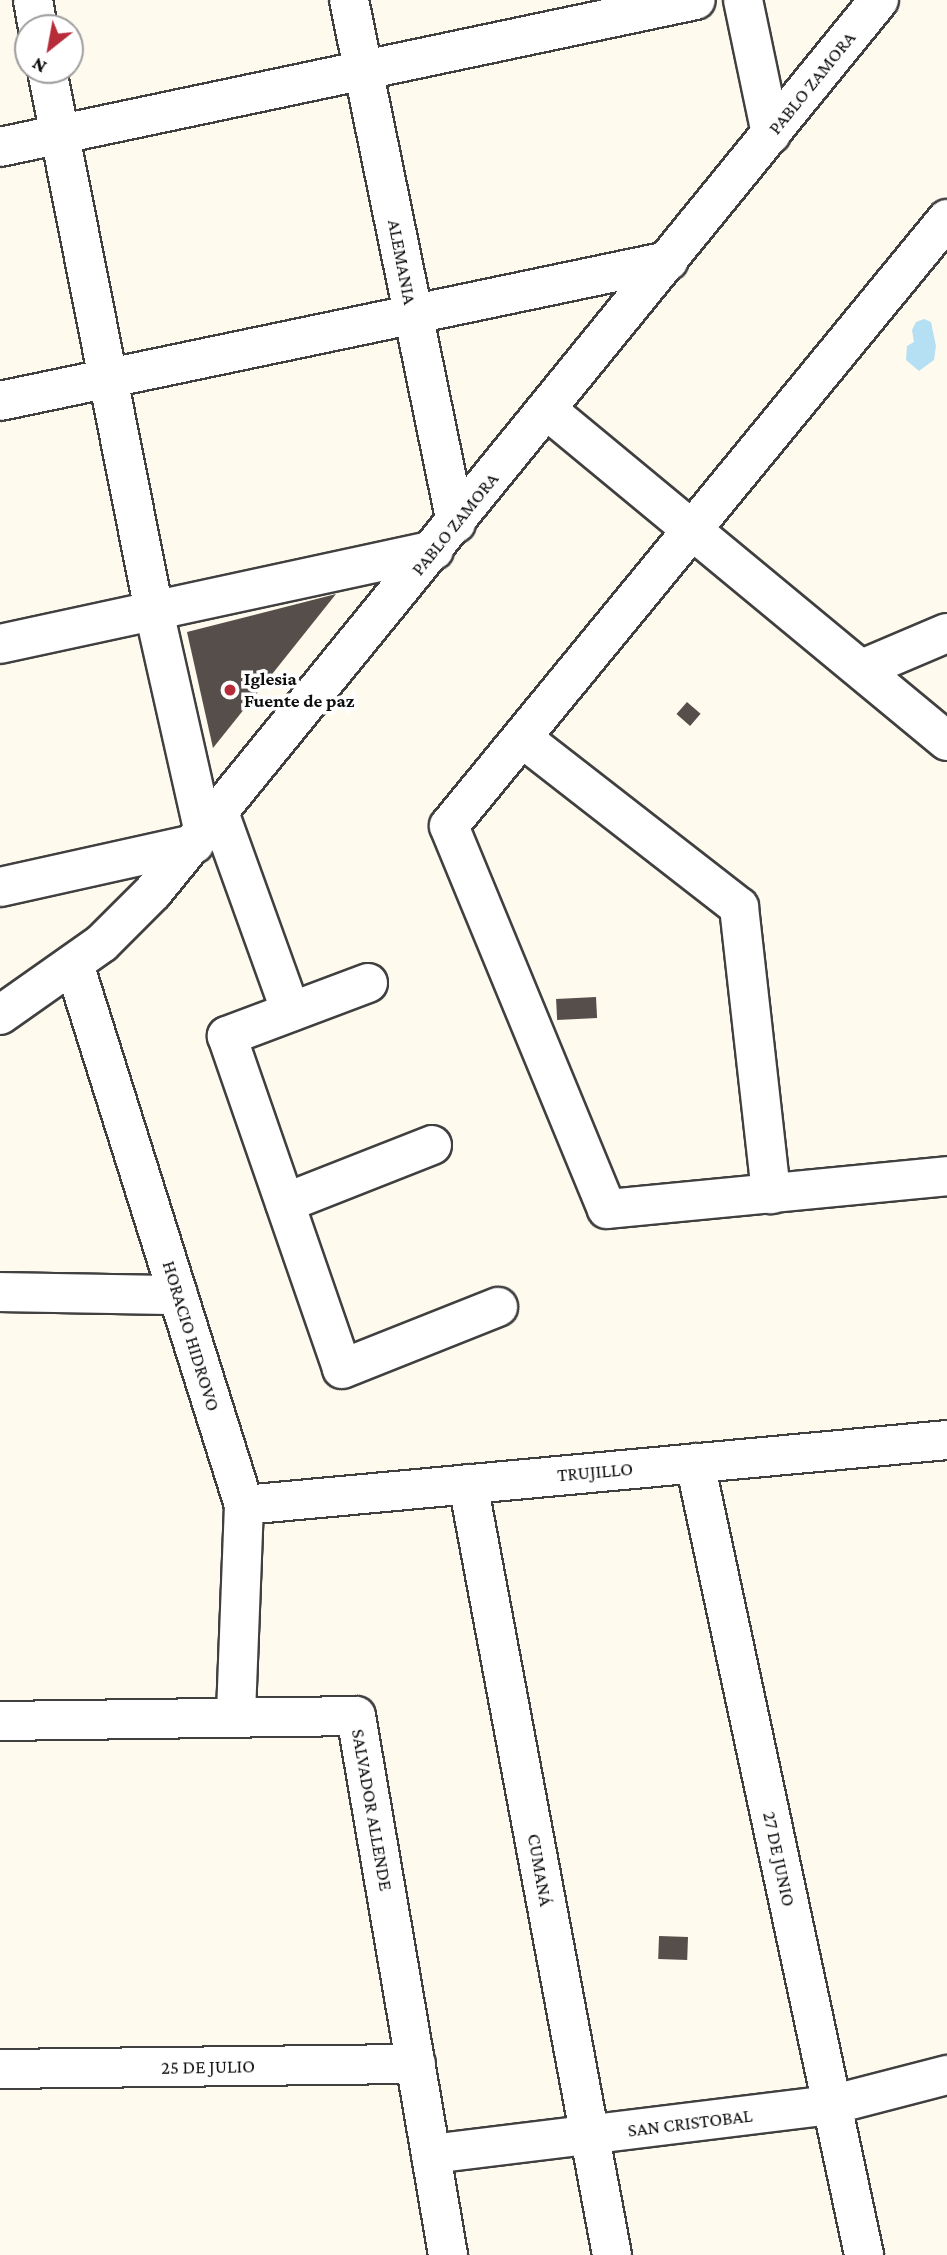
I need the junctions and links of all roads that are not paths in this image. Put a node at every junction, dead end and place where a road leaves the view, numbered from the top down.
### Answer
1 (349, 0) edge
2 (696, 0) edge
3 (743, 0) edge
4 (879, 0) edge
5 (363, 70) junction
6 (50, 84) edge
7 (771, 134) junction
8 (59, 135) junction
9 (0, 147) edge
10 (947, 219) edge
11 (668, 261) junction
12 (412, 314) junction
13 (108, 378) junction
14 (0, 401) edge
15 (547, 410) junction
16 (692, 529) junction
17 (445, 537) junction
18 (154, 611) junction
19 (947, 633) edge
20 (0, 644) edge
21 (862, 669) junction
22 (522, 738) junction
23 (947, 741) edge
24 (206, 831) junction
25 (0, 887) edge
26 (74, 964) junction
27 (368, 983) dead end
28 (291, 1012) junction
29 (0, 1015) edge
30 (432, 1145) dead end
31 (947, 1177) edge
32 (771, 1194) junction
33 (285, 1203) junction
34 (0, 1292) edge
35 (178, 1295) junction
36 (498, 1307) dead end
37 (947, 1440) edge
38 (695, 1463) junction
39 (468, 1484) junction
40 (244, 1505) junction
41 (236, 1718) junction
42 (0, 1721) edge
43 (416, 2064) junction
44 (0, 2069) edge
45 (947, 2075) edge
46 (831, 2105) junction
47 (589, 2136) junction
48 (431, 2154) junction
49 (448, 2255) edge
50 (612, 2255) edge
51 (863, 2255) edge

1 - 5 street, ALEMANIA
2 - 5 street
3 - 7 street
4 - 7 street, PABLO ZAMORA
5 - 8 street
5 - 12 street, ALEMANIA
6 - 8 street
7 - 11 street, PABLO ZAMORA
8 - 9 street
8 - 13 street
10 - 16 street
11 - 12 street
11 - 15 street, PABLO ZAMORA
12 - 13 street
12 - 17 street, ALEMANIA
13 - 14 street
13 - 18 street
15 - 16 street
15 - 17 street, PABLO ZAMORA
16 - 21 street
16 - 22 street
17 - 18 street
17 - 24 street, PABLO ZAMORA
18 - 20 street
18 - 24 street
19 - 21 street
21 - 23 street
22 - 32 street
22 - 32 street
24 - 25 street
24 - 26 street, PABLO ZAMORA
24 - 28 street
26 - 29 street, PABLO ZAMORA
26 - 35 street, HORACIO HIDROVO
27 - 28 street
28 - 33 street
30 - 33 street
31 - 32 street
33 - 36 street
34 - 35 street
35 - 40 street, HORACIO HIDROVO
37 - 38 street, TRUJILLO
38 - 39 street, TRUJILLO
38 - 46 street, 27 DE JUNIO
39 - 40 street, TRUJILLO
39 - 47 street, CUMANÁ
40 - 41 street, HORACIO HIDROVO
41 - 42 street, SALVADOR ALLENDE
41 - 43 street, SALVADOR ALLENDE
43 - 44 street, 25 DE JULIO
43 - 48 street, SALVADOR ALLENDE
45 - 46 street, SAN CRISTOBAL
46 - 47 street, SAN CRISTOBAL
46 - 51 street, 27 DE JUNIO
47 - 48 street, SAN CRISTOBAL
47 - 50 street, CUMANÁ
48 - 49 street, SALVADOR ALLENDE

